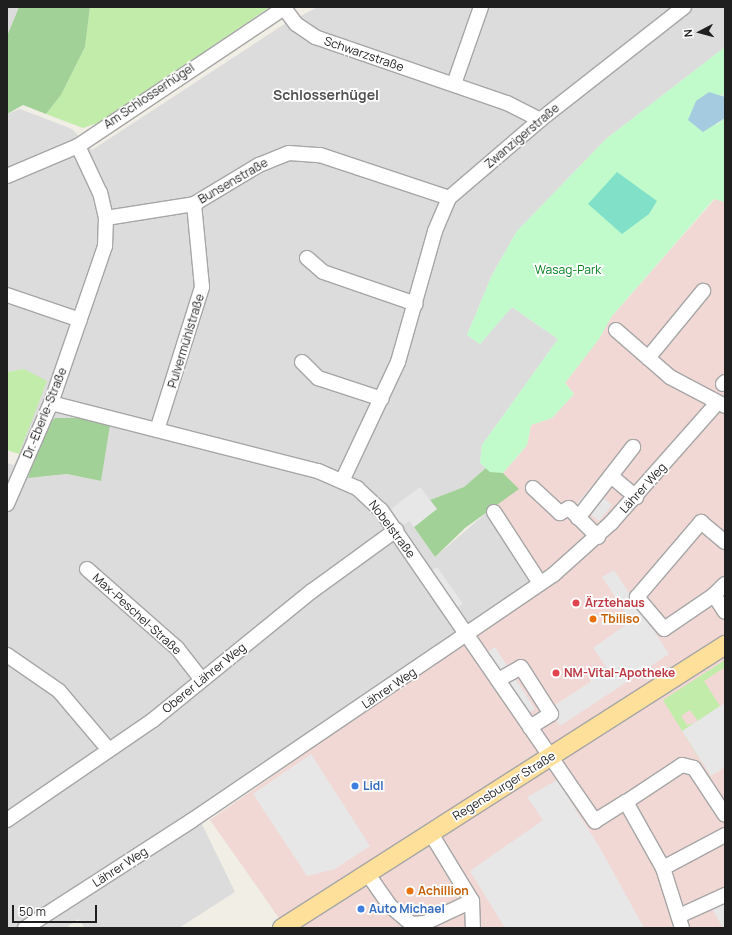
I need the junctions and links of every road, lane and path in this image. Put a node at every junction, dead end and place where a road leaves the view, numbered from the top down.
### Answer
1 (481, 7) edge
2 (684, 7) edge
3 (285, 8) edge
4 (454, 84) junction
5 (540, 120) junction
6 (78, 146) junction
7 (7, 176) edge
8 (449, 198) junction
9 (194, 204) junction
10 (106, 218) junction
11 (307, 258) dead end
12 (703, 291) dead end
13 (7, 295) edge
14 (416, 304) junction
15 (80, 320) junction
16 (616, 330) dead end
17 (648, 358) junction
18 (302, 362) dead end
19 (382, 399) junction
20 (51, 403) junction
21 (721, 405) edge
22 (157, 430) junction
23 (633, 447) dead end
24 (611, 476) junction
25 (343, 479) junction
26 (533, 488) dead end
27 (636, 496) junction
28 (7, 504) edge
29 (494, 512) dead end
30 (578, 518) junction
31 (396, 530) junction
32 (598, 537) junction
33 (725, 542) edge
34 (87, 569) dead end
35 (540, 583) junction
36 (725, 584) edge
37 (714, 595) junction
38 (725, 612) edge
39 (467, 636) junction
40 (725, 645) edge
41 (7, 655) edge
42 (201, 679) junction
43 (498, 680) junction
44 (530, 727) junction
45 (109, 750) junction
46 (552, 756) junction
47 (626, 802) junction
48 (725, 815) edge
49 (7, 820) edge
50 (430, 832) junction
51 (725, 835) edge
52 (663, 868) junction
53 (367, 873) junction
54 (725, 895) edge
55 (472, 901) junction
56 (680, 922) edge
57 (25, 928) edge
58 (282, 928) edge
59 (473, 928) edge

1 - 4 street
2 - 5 street, Zwanzigerstraße
3 - 4 street, Schwarzstraße
3 - 6 street, Am Schlosserhügel
4 - 5 street, Schwarzstraße
5 - 8 street, Zwanzigerstraße
6 - 7 street, Am Schlosserhügel
6 - 10 street, Dr.-Eberle-Straße
8 - 9 street, Bunsenstraße
8 - 14 street, Zwanzigerstraße
9 - 10 street, Bunsenstraße
9 - 22 street, Pulvermühlstraße
10 - 15 street, Dr.-Eberle-Straße
11 - 14 street
12 - 17 street
13 - 15 street
14 - 19 street, Zwanzigerstraße
15 - 20 street, Dr.-Eberle-Straße
16 - 17 street
17 - 21 street
18 - 19 street
19 - 25 street, Zwanzigerstraße
20 - 22 street, Nobelstraße
20 - 28 street, Dr.-Eberle-Straße
21 - 27 street, Lährer Weg
22 - 25 street, Nobelstraße
23 - 24 street
24 - 27 street
24 - 30 street
25 - 31 street, Nobelstraße
26 - 30 street
27 - 32 street, Lährer Weg
29 - 35 street
30 - 32 street
31 - 39 street, Nobelstraße
31 - 42 street, Oberer Lährer Weg
32 - 35 street, Lährer Weg
33 - 37 street
34 - 42 street, Max-Peschel-Straße
35 - 39 street, Lährer Weg
36 - 37 street
37 - 38 street
39 - 43 street, Nobelstraße
39 - 57 street, Lährer Weg
40 - 46 main road, Regensburger Straße
41 - 45 street
42 - 45 street, Oberer Lährer Weg
43 - 44 street, Nobelstraße
43 - 44 street
44 - 46 street, Nobelstraße
45 - 49 street, Oberer Lährer Weg
46 - 47 street, Nobelstraße
46 - 50 main road, Regensburger Straße
47 - 48 street
47 - 52 street
50 - 53 main road, Regensburger Straße
50 - 55 street
51 - 52 street
52 - 56 street
53 - 55 street
53 - 58 main road, Regensburger Straße
54 - 56 street
55 - 59 street

